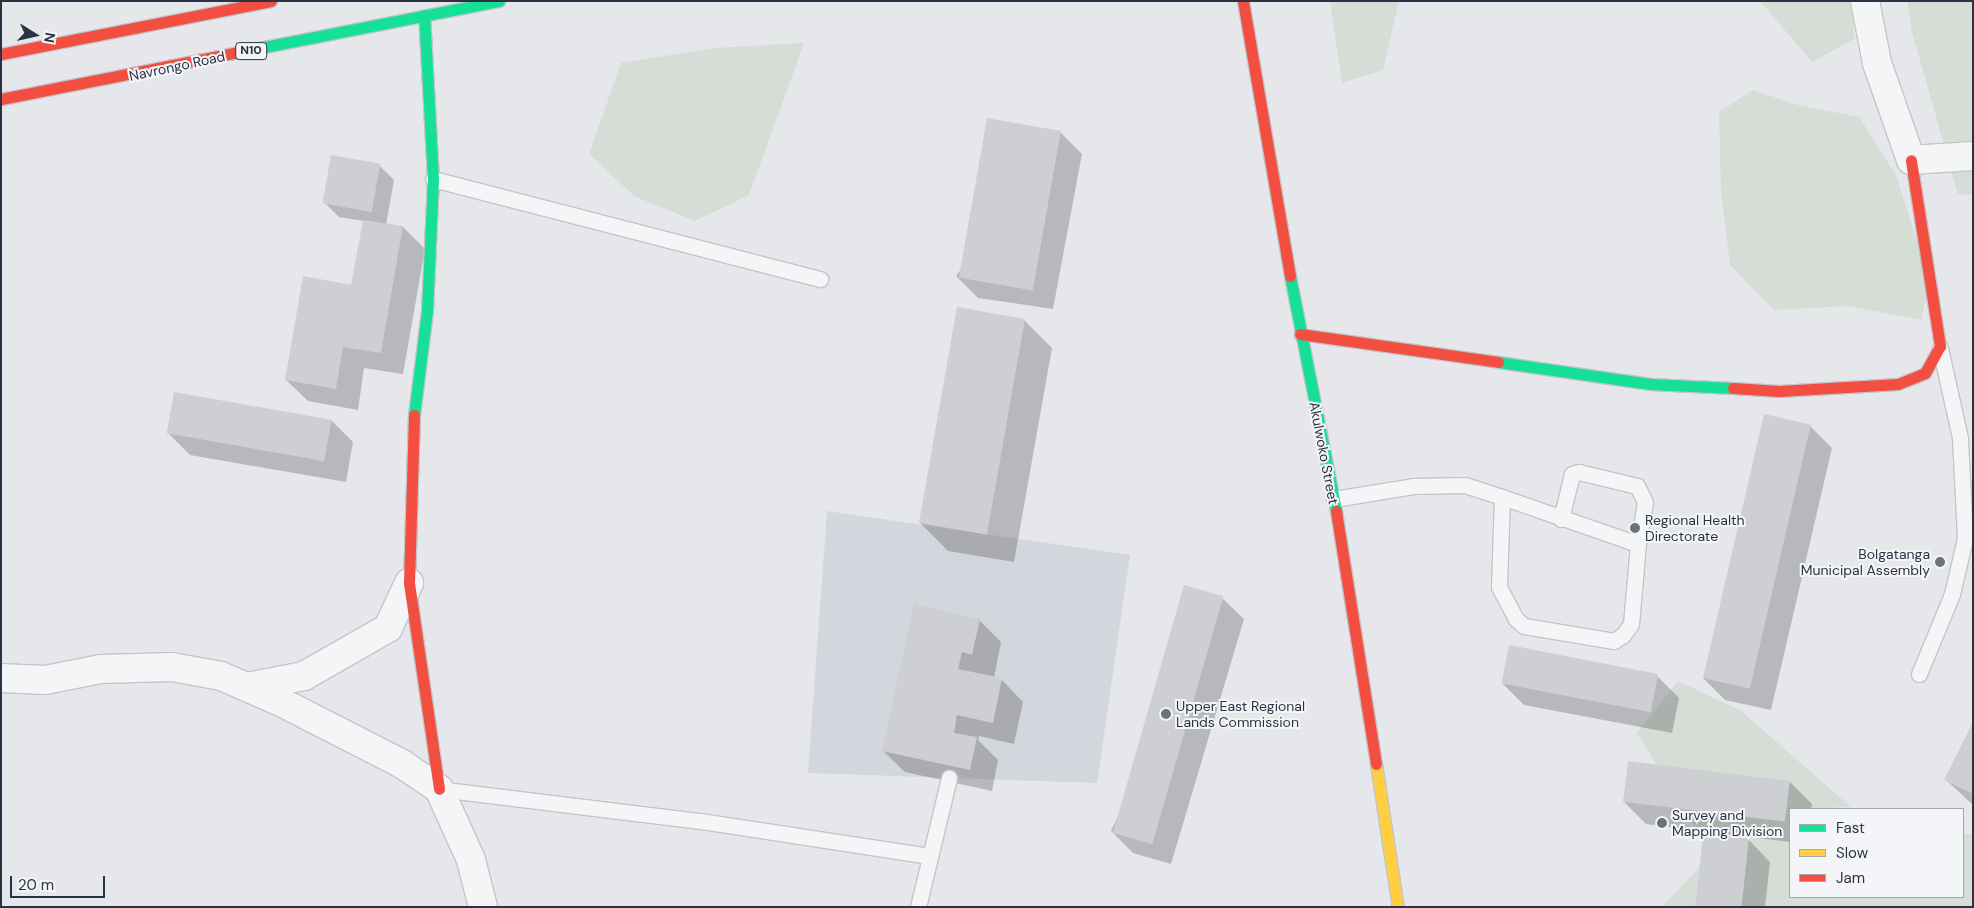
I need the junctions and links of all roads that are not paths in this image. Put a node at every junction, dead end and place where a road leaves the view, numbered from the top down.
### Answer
1 (271, 1) edge
2 (499, 1) edge
3 (1243, 1) edge
4 (1865, 1) edge
5 (424, 15) junction
6 (1, 54) edge
7 (1, 99) edge
8 (1973, 156) edge
9 (1911, 160) junction
10 (433, 179) junction
11 (820, 279) dead end
12 (1300, 334) junction
13 (1940, 346) junction
14 (1502, 497) junction
15 (1334, 499) junction
16 (1561, 519) junction
17 (1638, 544) junction
18 (409, 583) junction
19 (1919, 674) dead end
20 (1, 678) edge
21 (247, 687) junction
22 (949, 778) dead end
23 (439, 789) junction
24 (930, 856) junction
25 (483, 907) edge
26 (918, 907) edge
27 (1398, 907) edge

1 - 6 main road
2 - 5 main road, Navrongo Road / N10
3 - 12 main road, Akulwoko Street
4 - 9 street
5 - 7 main road, Navrongo Road / N10
5 - 10 main road
8 - 9 street
9 - 13 main road
10 - 11 lane
10 - 18 main road
12 - 13 main road
12 - 15 main road, Akulwoko Street
13 - 19 lane
14 - 15 lane
14 - 16 lane
14 - 17 lane
15 - 27 main road, Akulwoko Street
16 - 17 lane
16 - 17 lane
18 - 21 street
18 - 23 main road
20 - 21 street
21 - 23 street
22 - 24 lane
23 - 24 lane
23 - 25 street
24 - 26 lane

